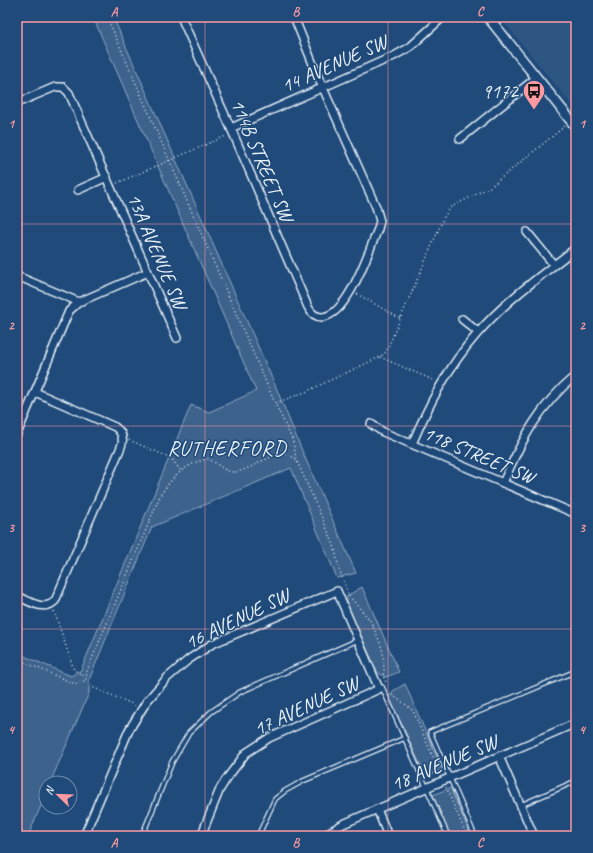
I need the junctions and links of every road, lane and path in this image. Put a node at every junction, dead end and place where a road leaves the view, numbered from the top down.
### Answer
1 (107, 17) edge
2 (181, 17) edge
3 (294, 17) edge
4 (442, 17) edge
5 (488, 17) edge
6 (536, 78) junction
7 (323, 87) junction
8 (17, 102) edge
9 (574, 124) edge
10 (232, 130) junction
11 (460, 139) dead end
12 (169, 160) junction
13 (107, 177) junction
14 (111, 186) junction
15 (78, 190) dead end
16 (527, 232) dead end
17 (576, 248) edge
18 (554, 265) junction
19 (148, 272) junction
20 (17, 276) edge
21 (352, 290) junction
22 (79, 302) junction
23 (401, 319) junction
24 (462, 319) dead end
25 (478, 332) junction
26 (177, 338) dead end
27 (380, 357) junction
28 (576, 375) edge
29 (441, 384) junction
30 (35, 392) junction
31 (275, 403) junction
32 (371, 424) dead end
33 (17, 434) edge
34 (122, 437) junction
35 (412, 444) junction
36 (296, 459) junction
37 (181, 471) junction
38 (503, 483) junction
39 (576, 514) edge
40 (17, 596) edge
41 (52, 604) junction
42 (358, 640) junction
43 (17, 659) edge
44 (576, 671) edge
45 (384, 676) dead end
46 (86, 677) junction
47 (87, 680) junction
48 (380, 688) junction
49 (390, 692) dead end
50 (136, 706) dead end
51 (576, 723) edge
52 (405, 738) junction
53 (498, 756) junction
54 (441, 776) dead end
55 (449, 777) junction
56 (576, 781) edge
57 (445, 785) dead end
58 (426, 787) junction
59 (520, 805) junction
60 (377, 810) junction
61 (84, 836) edge
62 (142, 836) edge
63 (200, 836) edge
64 (258, 836) edge
65 (326, 836) edge
66 (388, 836) edge
67 (448, 836) edge
68 (467, 836) edge
69 (475, 836) edge
70 (534, 836) edge

1 - 12 path
2 - 10 street, 114B STREET SW
3 - 7 street
4 - 7 street, 14 AVENUE SW
5 - 6 street
6 - 9 street
6 - 11 street
7 - 10 street, 14 AVENUE SW
7 - 21 street
8 - 13 street, 13A AVENUE SW
9 - 23 path
10 - 12 path
10 - 21 street, 114B STREET SW
12 - 14 path
12 - 31 path
13 - 14 street, 13A AVENUE SW
13 - 15 street, 13A AVENUE SW
14 - 19 street, 13A AVENUE SW
16 - 18 street
17 - 18 street
18 - 25 street
19 - 22 street
19 - 26 street, 13A AVENUE SW
20 - 22 street
21 - 23 path
22 - 30 street
23 - 27 path
24 - 25 street
25 - 29 street
27 - 29 path
27 - 31 path
28 - 38 street
29 - 35 street
30 - 33 street
30 - 34 street
31 - 36 path
32 - 35 street, 118 STREET SW
34 - 37 path
34 - 41 street
35 - 38 street, 118 STREET SW
36 - 37 path
36 - 45 path
37 - 46 path
38 - 39 street, 118 STREET SW
40 - 41 street
41 - 46 path
42 - 48 street
42 - 61 street, 16 AVENUE SW
42 - 62 lane
43 - 47 path
44 - 55 lane
46 - 47 path
47 - 50 path
48 - 52 lane
48 - 63 street, 17 AVENUE SW
49 - 54 path
51 - 53 street, 18 AVENUE SW
52 - 58 lane
52 - 64 lane
53 - 55 street, 18 AVENUE SW
53 - 59 street
55 - 58 street, 18 AVENUE SW
55 - 69 lane
56 - 59 lane
57 - 68 path
58 - 60 street, 18 AVENUE SW
58 - 67 lane
59 - 70 street
60 - 65 street, 18 AVENUE SW
60 - 66 street

